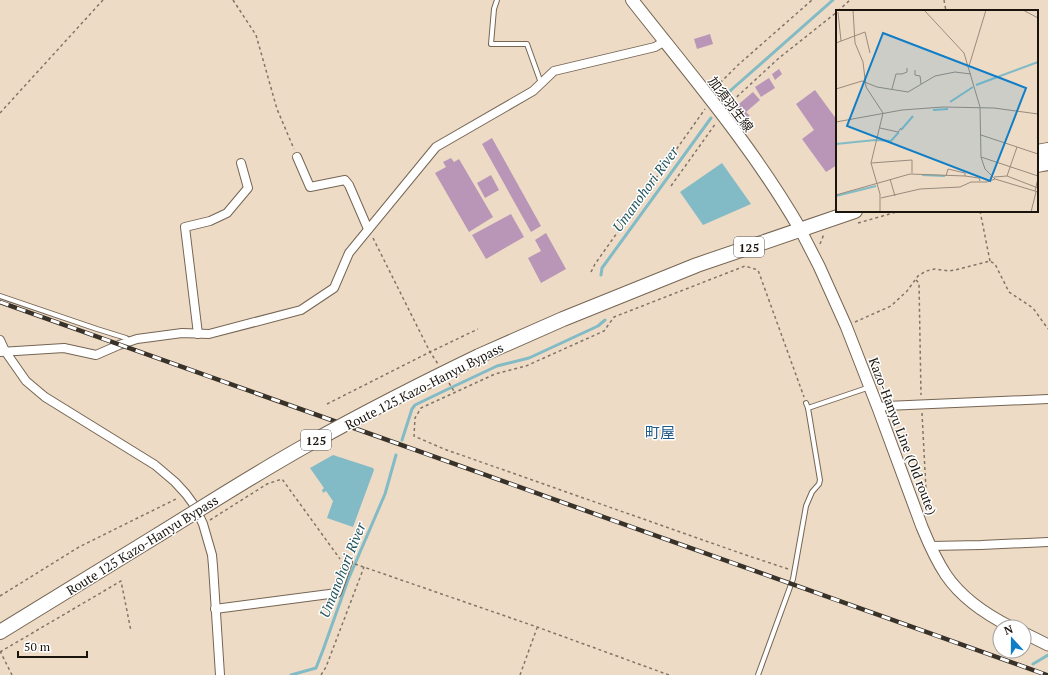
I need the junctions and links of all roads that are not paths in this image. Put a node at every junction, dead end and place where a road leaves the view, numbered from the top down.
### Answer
1 (496, 0) edge
2 (632, 0) edge
3 (664, 41) junction
4 (541, 84) junction
5 (1048, 150) edge
6 (1038, 152) edge
7 (297, 156) road end
8 (241, 163) dead end
9 (1048, 163) edge
10 (1038, 165) edge
11 (856, 217) edge
12 (368, 229) junction
13 (800, 229) junction
14 (0, 296) edge
15 (198, 334) junction
16 (0, 340) edge
17 (130, 341) junction
18 (3, 352) edge
19 (870, 387) junction
20 (1048, 399) edge
21 (806, 403) road end
22 (808, 408) junction
23 (878, 408) junction
24 (1048, 542) edge
25 (930, 546) junction
26 (348, 562) road end
27 (215, 609) junction
28 (998, 619) edge
29 (0, 632) edge
30 (1032, 637) edge
31 (1048, 645) edge
32 (220, 675) edge
33 (758, 675) edge

1 - 4 lane
2 - 3 main road, 加須羽生線
3 - 4 street
3 - 13 main road, 加須羽生線
4 - 12 street
5 - 6 highway
7 - 12 street
8 - 15 street
9 - 10 highway
11 - 13 highway, Route 125 Kazo-Hanyu Bypass / 125
12 - 15 street
13 - 19 street, Kazo-Hanyu Line (Old route)
13 - 29 highway, Route 125 Kazo-Hanyu Bypass / 125, bridge
14 - 17 lane
15 - 17 street
16 - 18 street
17 - 18 street
18 - 27 street
19 - 22 lane
19 - 23 street, Kazo-Hanyu Line (Old route)
20 - 23 street
21 - 22 lane
22 - 33 lane
23 - 25 street, Kazo-Hanyu Line (Old route)
24 - 25 street
25 - 28 street, Kazo-Hanyu Line (Old route)
26 - 27 street
27 - 32 street
30 - 31 street

